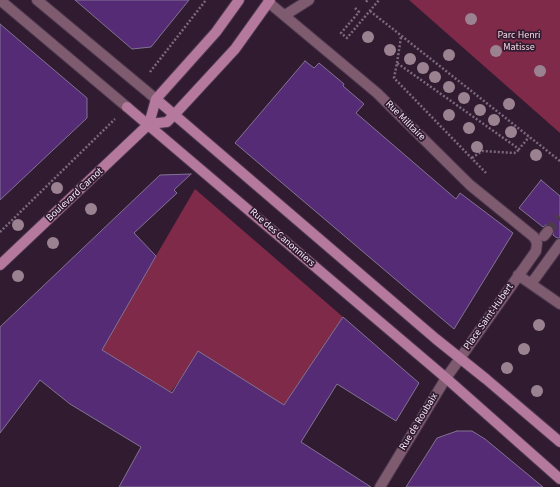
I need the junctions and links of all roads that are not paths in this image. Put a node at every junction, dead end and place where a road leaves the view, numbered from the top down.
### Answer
1 (0, 0) edge
2 (37, 0) edge
3 (239, 0) edge
4 (309, 0) edge
5 (269, 1) edge
6 (285, 16) junction
7 (156, 99) junction
8 (174, 115) junction
9 (149, 124) junction
10 (543, 237) joint
11 (560, 244) edge
12 (0, 265) edge
13 (518, 275) junction
14 (531, 284) junction
15 (560, 304) edge
16 (460, 359) junction
17 (446, 378) junction
18 (560, 442) edge
19 (560, 479) edge
20 (380, 487) edge

1 - 9 street, Rue des Canonniers
2 - 7 street
3 - 7 street
4 - 6 street
5 - 6 street, Rue Militaire
5 - 8 street
6 - 10 street, Rue Militaire
7 - 8 street
7 - 9 street
8 - 9 street
8 - 16 street
9 - 12 street, Boulevard Carnot
9 - 17 street, Rue des Canonniers
10 - 13 street, Place Saint-Hubert
11 - 14 street
13 - 14 street, Place Saint-Hubert
13 - 16 street, Place Saint-Hubert
14 - 15 street, Place Saint-Hubert
16 - 17 street, Rue de Roubaix
16 - 18 street
17 - 19 street, Rue des Canonniers
17 - 20 street, Rue de Roubaix

